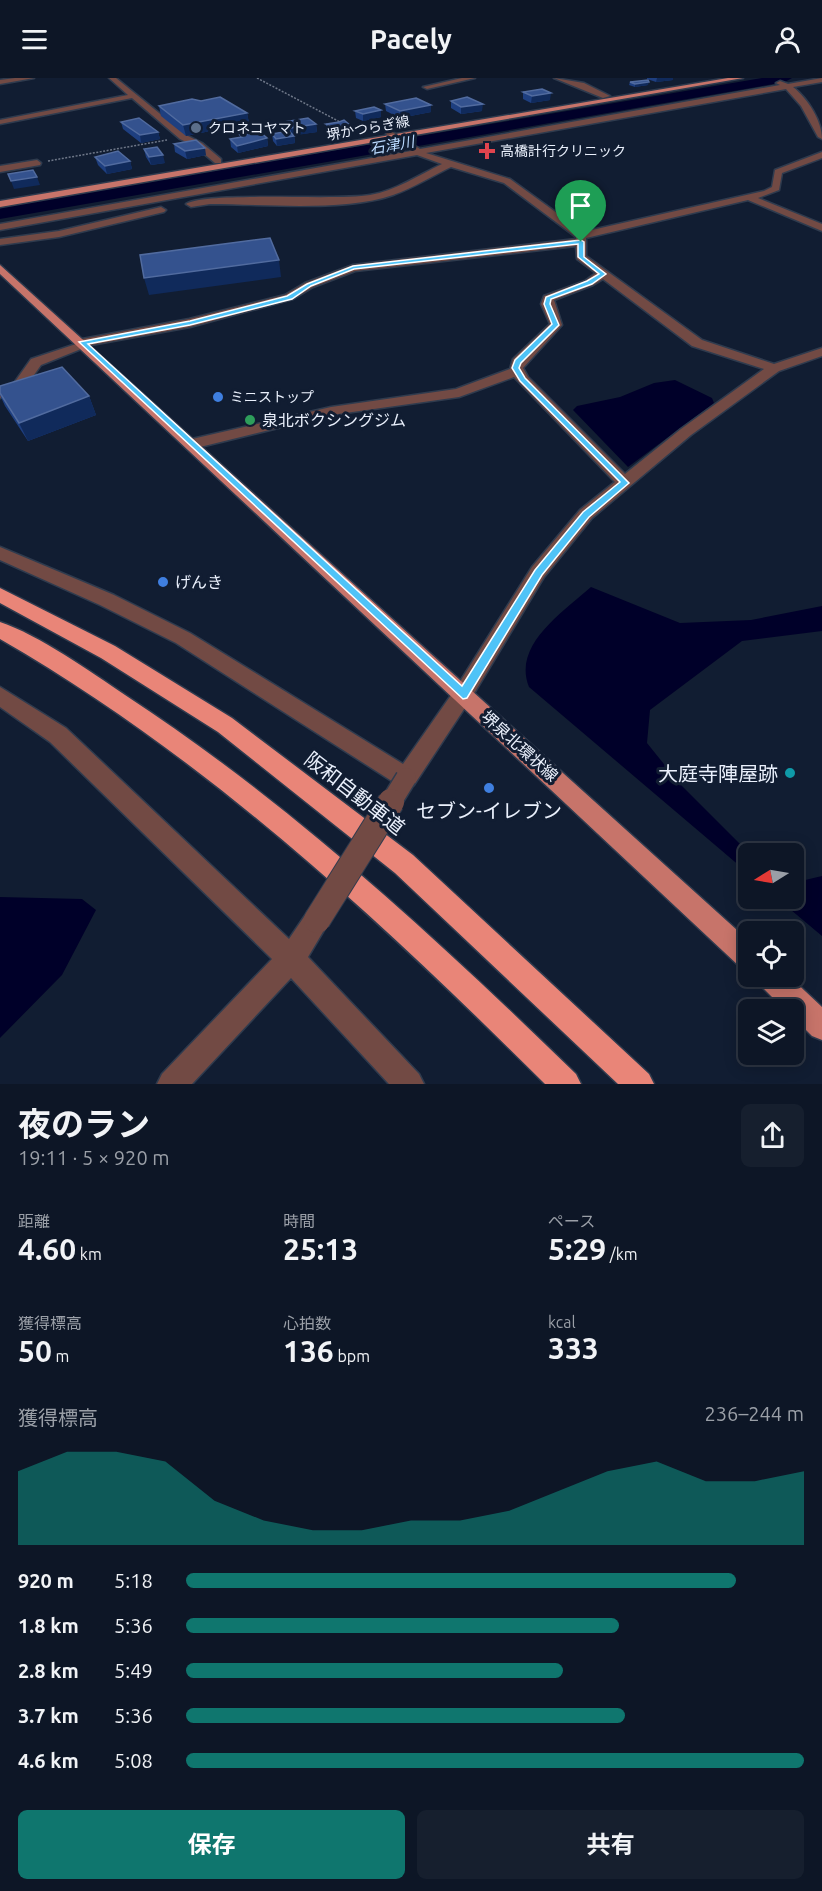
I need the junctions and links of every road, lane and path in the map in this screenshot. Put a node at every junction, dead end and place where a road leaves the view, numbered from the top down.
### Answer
1 (31, 78) edge
2 (112, 78) edge
3 (257, 78) edge
4 (472, 78) edge
5 (557, 78) edge
6 (713, 78) edge
7 (740, 78) edge
8 (767, 78) edge
9 (822, 80) edge
10 (0, 82) edge
11 (790, 86) junction
12 (427, 87) dead end
13 (132, 96) junction
14 (606, 96) junction
15 (802, 102) junction
16 (812, 104) dead end
17 (0, 122) edge
18 (818, 122) edge
19 (365, 136) junction
20 (395, 136) junction
21 (183, 137) junction
22 (822, 137) edge
23 (419, 152) junction
24 (822, 155) edge
25 (218, 161) junction
26 (37, 163) joint
27 (452, 163) junction
28 (0, 169) edge
29 (0, 197) edge
30 (748, 197) junction
31 (0, 204) edge
32 (0, 227) edge
33 (822, 228) edge
34 (581, 239) junction
35 (0, 243) edge
36 (0, 267) edge
37 (603, 274) junction
38 (84, 344) junction
39 (822, 352) edge
40 (774, 368) junction
41 (518, 371) junction
42 (0, 394) edge
43 (192, 444) junction
44 (625, 483) junction
45 (0, 553) edge
46 (0, 595) edge
47 (0, 630) edge
48 (463, 694) junction
49 (4, 699) edge
50 (406, 778) junction
51 (738, 948) edge
52 (291, 959) junction
53 (781, 987) edge
54 (822, 1026) edge
55 (172, 1084) edge
56 (410, 1084) edge
57 (566, 1084) edge
58 (639, 1084) edge

1 - 10 street
2 - 13 street
3 - 19 path
4 - 12 street
5 - 14 street
6 - 14 main road, 堺かつらぎ線
7 - 20 main road, 堺かつらぎ線
8 - 11 street
9 - 11 street
11 - 15 street
11 - 23 street
13 - 17 street
13 - 21 street
14 - 20 main road, 堺かつらぎ線
15 - 16 street
15 - 18 street
18 - 22 street
19 - 20 main road, 堺かつらぎ線
19 - 25 main road, 堺かつらぎ線
20 - 23 street
20 - 31 main road, 堺かつらぎ線
21 - 25 street
21 - 26 path
23 - 27 street
23 - 32 street
24 - 30 street
25 - 29 main road, 堺かつらぎ線
26 - 28 street
27 - 34 street
27 - 35 street
30 - 33 street
30 - 34 street
34 - 37 street
34 - 38 street
36 - 38 main road, 堺泉北環状線
37 - 40 street
37 - 41 street
38 - 42 street
38 - 43 main road, 堺泉北環状線
39 - 40 street
40 - 44 street
41 - 43 street
41 - 44 street
43 - 48 main road, 堺泉北環状線
44 - 48 street
45 - 50 street
46 - 58 highway, 阪和自動車道
47 - 57 highway
48 - 50 street
48 - 51 main road, 堺泉北環状線
49 - 52 street
50 - 52 street, bridge
52 - 55 street
52 - 56 street
53 - 54 main road

